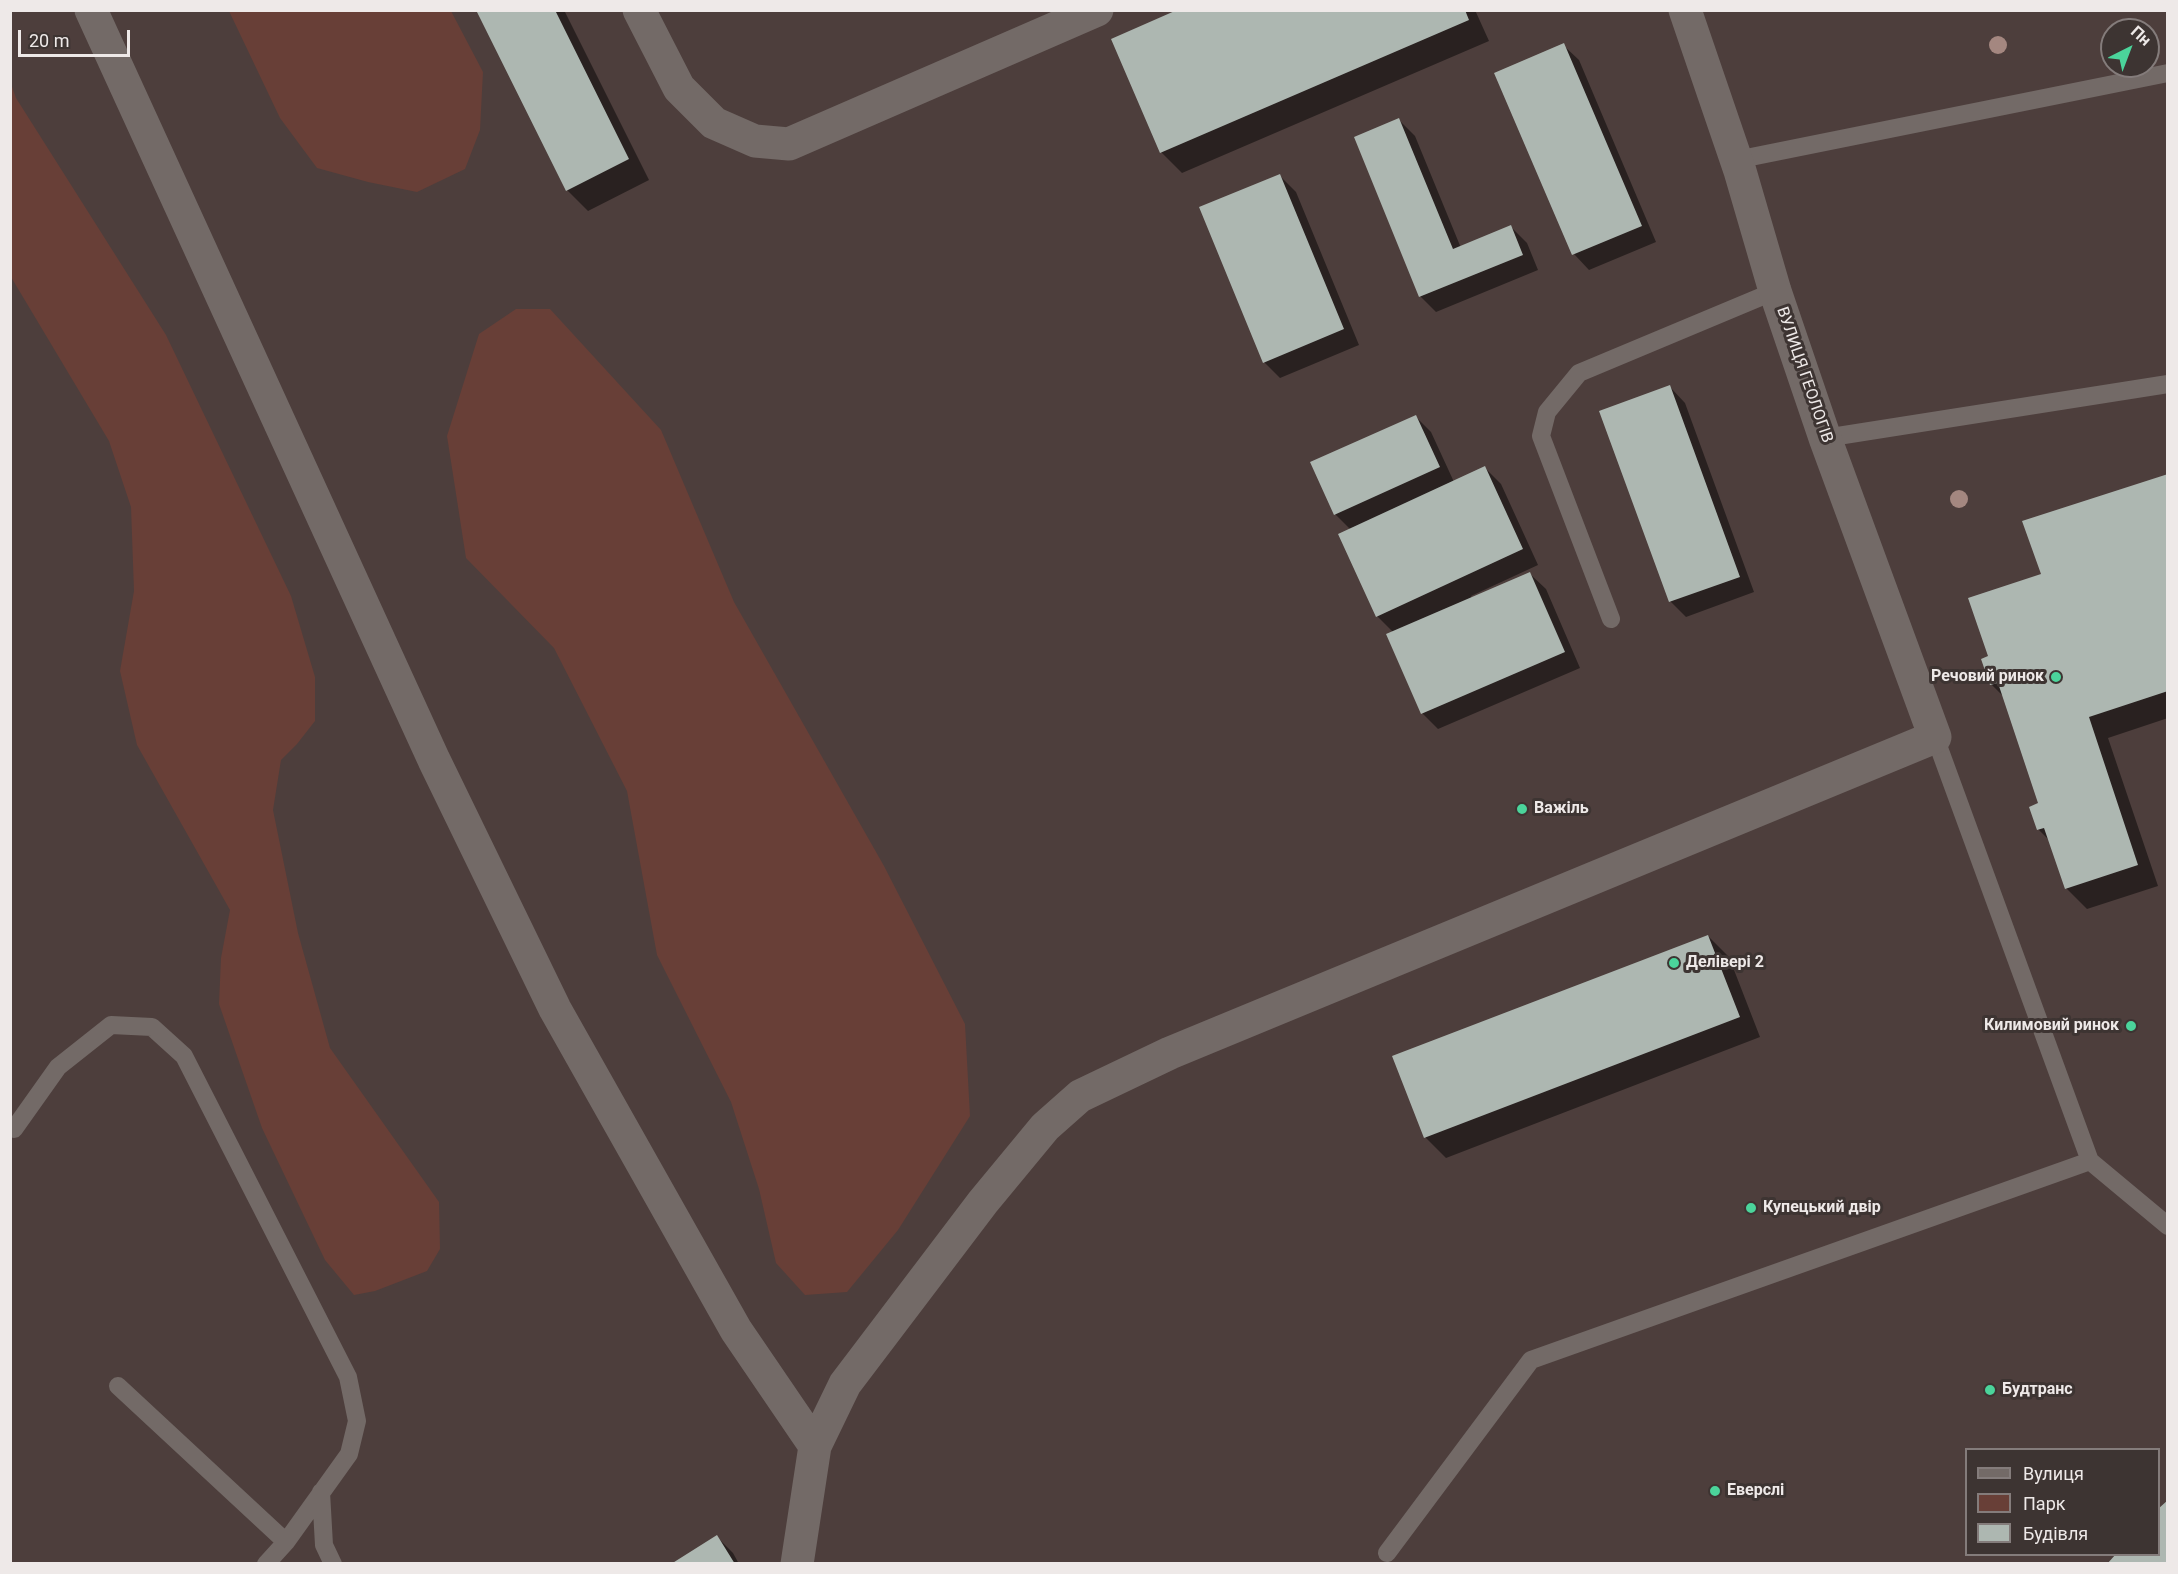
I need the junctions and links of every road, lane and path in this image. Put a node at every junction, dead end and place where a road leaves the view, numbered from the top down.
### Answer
1 (91, 10) edge
2 (639, 10) edge
3 (1097, 10) edge
4 (1685, 10) edge
5 (2168, 73) edge
6 (1736, 160) junction
7 (1775, 291) junction
8 (2168, 384) edge
9 (1825, 438) junction
10 (1611, 619) dead end
11 (1935, 736) junction
12 (14, 1129) dead end
13 (2090, 1161) junction
14 (2168, 1226) edge
15 (118, 1386) dead end
16 (815, 1446) junction
17 (321, 1492) junction
18 (286, 1542) junction
19 (1388, 1553) dead end
20 (266, 1563) edge
21 (333, 1563) edge
22 (797, 1563) edge

1 - 16 street
2 - 3 street
4 - 6 street, ВУЛИЦЯ ГЕОЛОГІВ
5 - 6 lane
6 - 7 street, ВУЛИЦЯ ГЕОЛОГІВ
7 - 9 street, ВУЛИЦЯ ГЕОЛОГІВ
7 - 10 lane
8 - 9 lane
9 - 11 street, ВУЛИЦЯ ГЕОЛОГІВ
11 - 13 lane
11 - 16 street
12 - 17 lane
13 - 14 lane
13 - 19 lane
15 - 18 lane
16 - 22 street
17 - 18 lane
17 - 21 lane
18 - 20 lane

